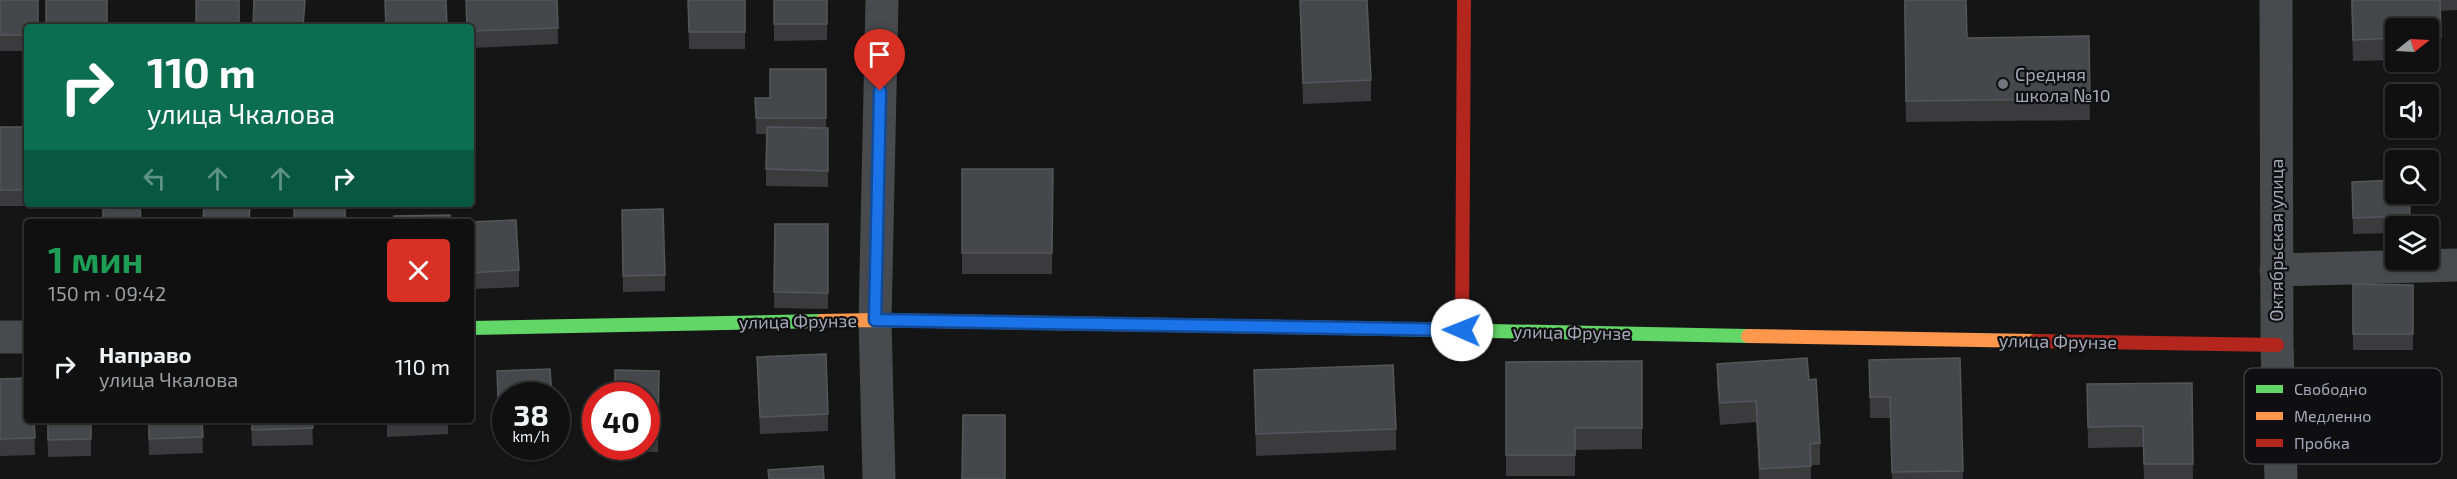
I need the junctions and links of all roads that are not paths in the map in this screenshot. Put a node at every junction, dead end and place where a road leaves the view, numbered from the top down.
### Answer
1 (882, 0) edge
2 (1464, 0) edge
3 (2276, 0) edge
4 (2457, 265) edge
5 (2276, 270) junction
6 (875, 320) junction
7 (474, 328) edge
8 (1462, 330) junction
9 (0, 337) edge
10 (24, 337) edge
11 (2277, 345) junction
12 (2278, 368) edge
13 (2281, 464) edge
14 (879, 479) edge
15 (2281, 479) edge

1 - 6 street
2 - 8 street
3 - 5 street, Октябрьская улица
4 - 5 street
5 - 11 street, Октябрьская улица
6 - 7 street, улица Фрунзе
6 - 8 street, улица Фрунзе
6 - 14 street
8 - 11 street, улица Фрунзе
9 - 10 street
11 - 12 street, Октябрьская улица
13 - 15 street, Октябрьская улица

